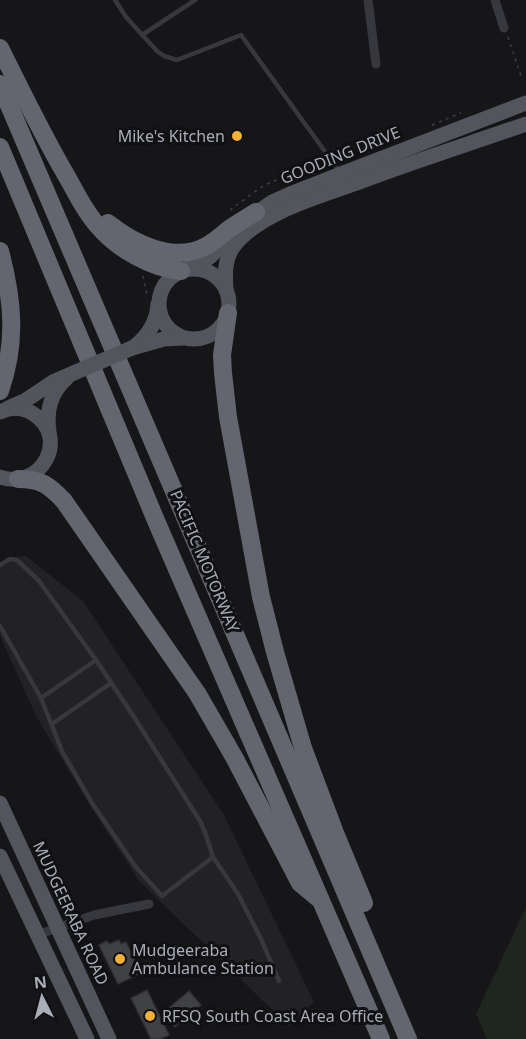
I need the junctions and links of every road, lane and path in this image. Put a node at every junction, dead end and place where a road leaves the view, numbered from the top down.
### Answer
1 (115, 0) edge
2 (195, 0) edge
3 (368, 0) edge
4 (495, 0) edge
5 (504, 27) joint
6 (142, 35) junction
7 (0, 48) edge
8 (376, 64) dead end
9 (521, 76) dead end
10 (0, 84) edge
11 (526, 103) edge
12 (461, 114) dead end
13 (526, 124) edge
14 (430, 125) dead end
15 (0, 147) edge
16 (332, 150) dead end
17 (360, 154) dead end
18 (341, 174) junction
19 (67, 177) junction
20 (256, 212) junction
21 (0, 251) edge
22 (183, 270) junction
23 (143, 274) dead end
24 (226, 290) junction
25 (153, 300) junction
26 (228, 313) junction
27 (189, 339) junction
28 (133, 348) junction
29 (74, 373) junction
30 (0, 391) edge
31 (1, 411) edge
32 (50, 438) junction
33 (8, 479) edge
34 (0, 565) edge
35 (0, 626) edge
36 (96, 660) junction
37 (111, 683) junction
38 (41, 698) junction
39 (52, 724) junction
40 (0, 803) edge
41 (0, 856) edge
42 (213, 857) junction
43 (322, 901) junction
44 (149, 904) dead end
45 (57, 927) junction
46 (37, 935) junction
47 (371, 953) junction
48 (279, 981) dead end
49 (87, 1039) edge
50 (109, 1039) edge
51 (381, 1039) edge
52 (408, 1039) edge

1 - 6 lane
2 - 6 lane
3 - 8 street
4 - 5 street
5 - 9 path
6 - 18 lane
7 - 19 highway
10 - 47 highway, PACIFIC MOTORWAY
11 - 18 main road, GOODING DRIVE
12 - 14 path
13 - 24 main road, GOODING DRIVE
15 - 43 highway, PACIFIC MOTORWAY
16 - 17 path
18 - 20 main road, GOODING DRIVE
19 - 20 highway
19 - 22 highway
20 - 22 main road, GOODING DRIVE
21 - 30 highway
22 - 24 main road
22 - 25 main road
23 - 25 path
24 - 26 main road
25 - 27 main road
25 - 28 main road
26 - 27 main road
26 - 47 highway
27 - 28 main road
28 - 29 main road, bridge
29 - 31 main road
29 - 32 main road
31 - 32 main road
32 - 33 main road
33 - 43 highway
34 - 36 lane
35 - 38 lane
36 - 37 lane
36 - 38 lane
37 - 39 lane
37 - 42 lane
38 - 39 lane
39 - 42 lane
40 - 45 main road, MUDGEERABA ROAD
41 - 46 main road
42 - 48 lane
43 - 51 highway, PACIFIC MOTORWAY
44 - 45 street
45 - 46 street
45 - 50 main road, MUDGEERABA ROAD
46 - 49 main road
47 - 52 highway, PACIFIC MOTORWAY

